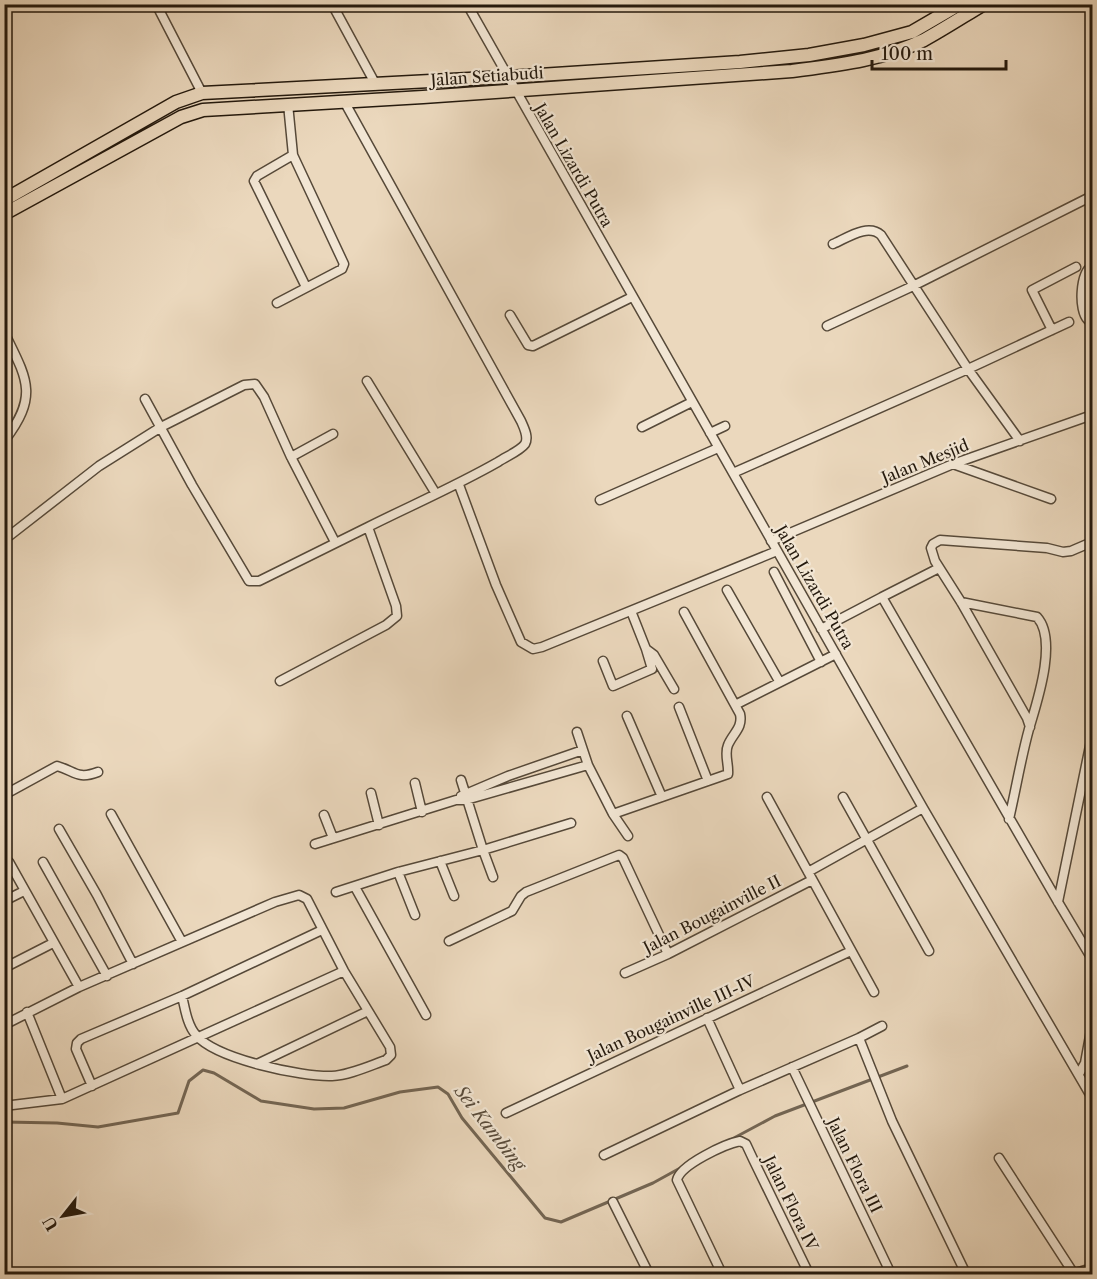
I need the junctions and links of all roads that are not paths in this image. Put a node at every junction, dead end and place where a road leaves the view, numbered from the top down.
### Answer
1 (171, 4) edge
2 (332, 4) edge
3 (467, 4) edge
4 (960, 4) edge
5 (984, 4) edge
6 (157, 8) edge
7 (507, 77) junction
8 (376, 85) junction
9 (515, 90) junction
10 (202, 93) junction
11 (344, 101) junction
12 (288, 104) junction
13 (293, 155) junction
14 (1092, 196) edge
15 (4, 200) edge
16 (4, 214) edge
17 (833, 244) dead end
18 (1092, 266) edge
19 (1076, 267) dead end
20 (913, 286) junction
21 (306, 287) junction
22 (632, 297) junction
23 (277, 303) dead end
24 (510, 315) dead end
25 (1092, 320) edge
26 (1069, 322) dead end
27 (827, 326) dead end
28 (1052, 330) junction
29 (4, 332) edge
30 (968, 369) junction
31 (367, 381) dead end
32 (145, 399) dead end
33 (692, 402) junction
34 (1092, 415) edge
35 (725, 426) dead end
36 (161, 427) junction
37 (642, 427) dead end
38 (333, 434) dead end
39 (710, 434) junction
40 (5, 440) edge
41 (1020, 441) junction
42 (718, 448) junction
43 (291, 457) junction
44 (953, 464) junction
45 (733, 473) junction
46 (459, 484) junction
47 (436, 494) junction
48 (1051, 499) dead end
49 (600, 500) dead end
50 (368, 526) junction
51 (4, 540) edge
52 (771, 541) junction
53 (335, 542) junction
54 (1092, 542) edge
55 (777, 551) junction
56 (939, 568) junction
57 (774, 572) dead end
58 (727, 590) dead end
59 (882, 597) junction
60 (961, 603) junction
61 (631, 611) junction
62 (684, 612) dead end
63 (822, 629) junction
64 (646, 648) junction
65 (836, 654) junction
66 (603, 661) dead end
67 (821, 662) junction
68 (280, 681) dead end
69 (779, 681) junction
70 (674, 689) dead end
71 (735, 705) junction
72 (679, 707) dead end
73 (627, 716) dead end
74 (1030, 727) junction
75 (577, 732) dead end
76 (1092, 736) edge
77 (584, 750) junction
78 (588, 765) junction
79 (98, 772) dead end
80 (461, 780) dead end
81 (708, 781) junction
82 (415, 783) dead end
83 (371, 793) dead end
84 (4, 795) edge
85 (465, 797) junction
86 (662, 797) junction
87 (767, 797) dead end
88 (843, 797) dead end
89 (923, 808) junction
90 (422, 812) junction
91 (111, 814) dead end
92 (613, 814) junction
93 (324, 815) dead end
94 (1009, 819) junction
95 (572, 823) dead end
96 (379, 825) junction
97 (59, 830) dead end
98 (628, 836) dead end
99 (333, 838) junction
100 (866, 839) junction
101 (315, 844) dead end
102 (483, 850) junction
103 (440, 861) junction
104 (9, 862) dead end
105 (43, 862) dead end
106 (398, 872) junction
107 (810, 876) junction
108 (494, 878) dead end
109 (355, 886) junction
110 (24, 891) junction
111 (336, 892) dead end
112 (454, 896) dead end
113 (4, 901) edge
114 (1058, 902) junction
115 (415, 915) dead end
116 (322, 930) junction
117 (449, 941) dead end
118 (182, 942) junction
119 (53, 943) junction
120 (850, 951) junction
121 (929, 951) dead end
122 (668, 954) junction
123 (1092, 959) edge
124 (133, 964) junction
125 (4, 968) edge
126 (344, 971) junction
127 (625, 974) dead end
128 (106, 976) junction
129 (79, 987) junction
130 (874, 992) dead end
131 (182, 996) junction
132 (368, 1011) junction
133 (27, 1012) junction
134 (426, 1016) dead end
135 (707, 1018) junction
136 (1092, 1024) edge
137 (4, 1025) edge
138 (882, 1026) dead end
139 (199, 1038) junction
140 (859, 1038) junction
141 (257, 1064) junction
142 (792, 1067) junction
143 (1079, 1074) junction
144 (92, 1086) junction
145 (740, 1090) junction
146 (1092, 1098) edge
147 (62, 1099) junction
148 (4, 1106) edge
149 (506, 1113) dead end
150 (604, 1155) dead end
151 (999, 1158) dead end
152 (613, 1202) dead end
153 (1092, 1268) edge
154 (1073, 1274) edge
155 (649, 1275) edge
156 (722, 1275) edge
157 (808, 1275) edge
158 (891, 1275) edge
159 (966, 1275) edge

1 - 6 street
2 - 8 street
3 - 7 street, Jalan Lizardi Putra
4 - 7 main road, Jalan Setiabudi
5 - 9 main road, Jalan Setiabudi
6 - 10 street
7 - 8 main road, Jalan Setiabudi
7 - 9 street, Jalan Lizardi Putra
8 - 10 main road, Jalan Setiabudi
9 - 11 main road, Jalan Setiabudi
9 - 22 street, Jalan Lizardi Putra
10 - 15 main road, Jalan Setiabudi
11 - 12 main road, Jalan Setiabudi
11 - 46 street
12 - 13 street
12 - 16 main road, Jalan Setiabudi
13 - 21 street
13 - 21 street
14 - 20 street
17 - 20 street
18 - 25 street
19 - 28 street
20 - 27 street
20 - 30 street
21 - 23 street
22 - 24 street
22 - 33 street, Jalan Lizardi Putra
26 - 28 street
28 - 30 street
29 - 40 street
30 - 41 street
30 - 45 street
31 - 47 street
32 - 36 street
33 - 37 street
33 - 39 street, Jalan Lizardi Putra
34 - 41 street, Jalan Mesjid
35 - 39 street
36 - 43 street
36 - 51 street
36 - 53 street
38 - 43 street
39 - 42 street, Jalan Lizardi Putra
41 - 44 street, Jalan Mesjid
42 - 45 street, Jalan Lizardi Putra
42 - 49 street
43 - 53 street
44 - 48 street
44 - 52 street, Jalan Mesjid
45 - 52 street, Jalan Lizardi Putra
46 - 47 street
46 - 61 street
47 - 50 street
50 - 53 street
50 - 68 street
52 - 55 street, Jalan Lizardi Putra
54 - 56 street
55 - 61 street
55 - 63 street, Jalan Lizardi Putra
56 - 59 street
56 - 60 street
57 - 67 street
58 - 69 street
59 - 63 street
59 - 94 street
60 - 74 street
60 - 74 street
61 - 64 street
62 - 71 street
63 - 65 street, Jalan Lizardi Putra
64 - 66 street
64 - 70 street
65 - 67 street
65 - 89 street, Jalan Lizardi Putra
67 - 69 street
69 - 71 street
71 - 81 street
72 - 81 street
73 - 86 street
74 - 94 street
75 - 77 street
76 - 114 street
77 - 78 street
77 - 85 street
78 - 85 street
78 - 92 street
79 - 84 street
80 - 85 street
81 - 86 street
82 - 90 street
83 - 96 street
85 - 90 street
85 - 102 street
86 - 92 street
87 - 107 street
88 - 100 street
89 - 100 street, Jalan Bougainville II
89 - 143 street, Jalan Lizardi Putra
90 - 96 street
91 - 118 street
92 - 98 street
93 - 99 street
94 - 114 street
95 - 102 street
96 - 99 street
97 - 124 street
99 - 101 street
100 - 107 street, Jalan Bougainville II
100 - 121 street
102 - 103 street
102 - 108 street
103 - 106 street
103 - 112 street
104 - 110 street
105 - 128 street
106 - 109 street
106 - 115 street
107 - 120 street
107 - 122 street, Jalan Bougainville II
109 - 111 street
109 - 134 street
110 - 113 street
110 - 119 street
114 - 123 street
116 - 118 street
116 - 126 street
116 - 131 street
117 - 122 street
118 - 124 street
119 - 125 street
119 - 129 street
120 - 130 street
120 - 135 street, Jalan Bougainville III-IV
122 - 127 street, Jalan Bougainville II
124 - 128 street
126 - 132 street
126 - 139 street
128 - 129 street
129 - 133 street
131 - 139 street
131 - 144 street
132 - 141 street
132 - 141 street
133 - 137 street
133 - 147 street
135 - 145 street
135 - 149 street, Jalan Bougainville III-IV
136 - 143 street
138 - 140 street
139 - 141 street
139 - 144 street
140 - 142 street
140 - 159 street
142 - 145 street
142 - 158 street, Jalan Flora III
143 - 146 street, Jalan Lizardi Putra
144 - 147 street
145 - 150 street
147 - 148 street
151 - 154 street
152 - 155 street
153 - 154 street
156 - 157 street, Jalan Flora IV

